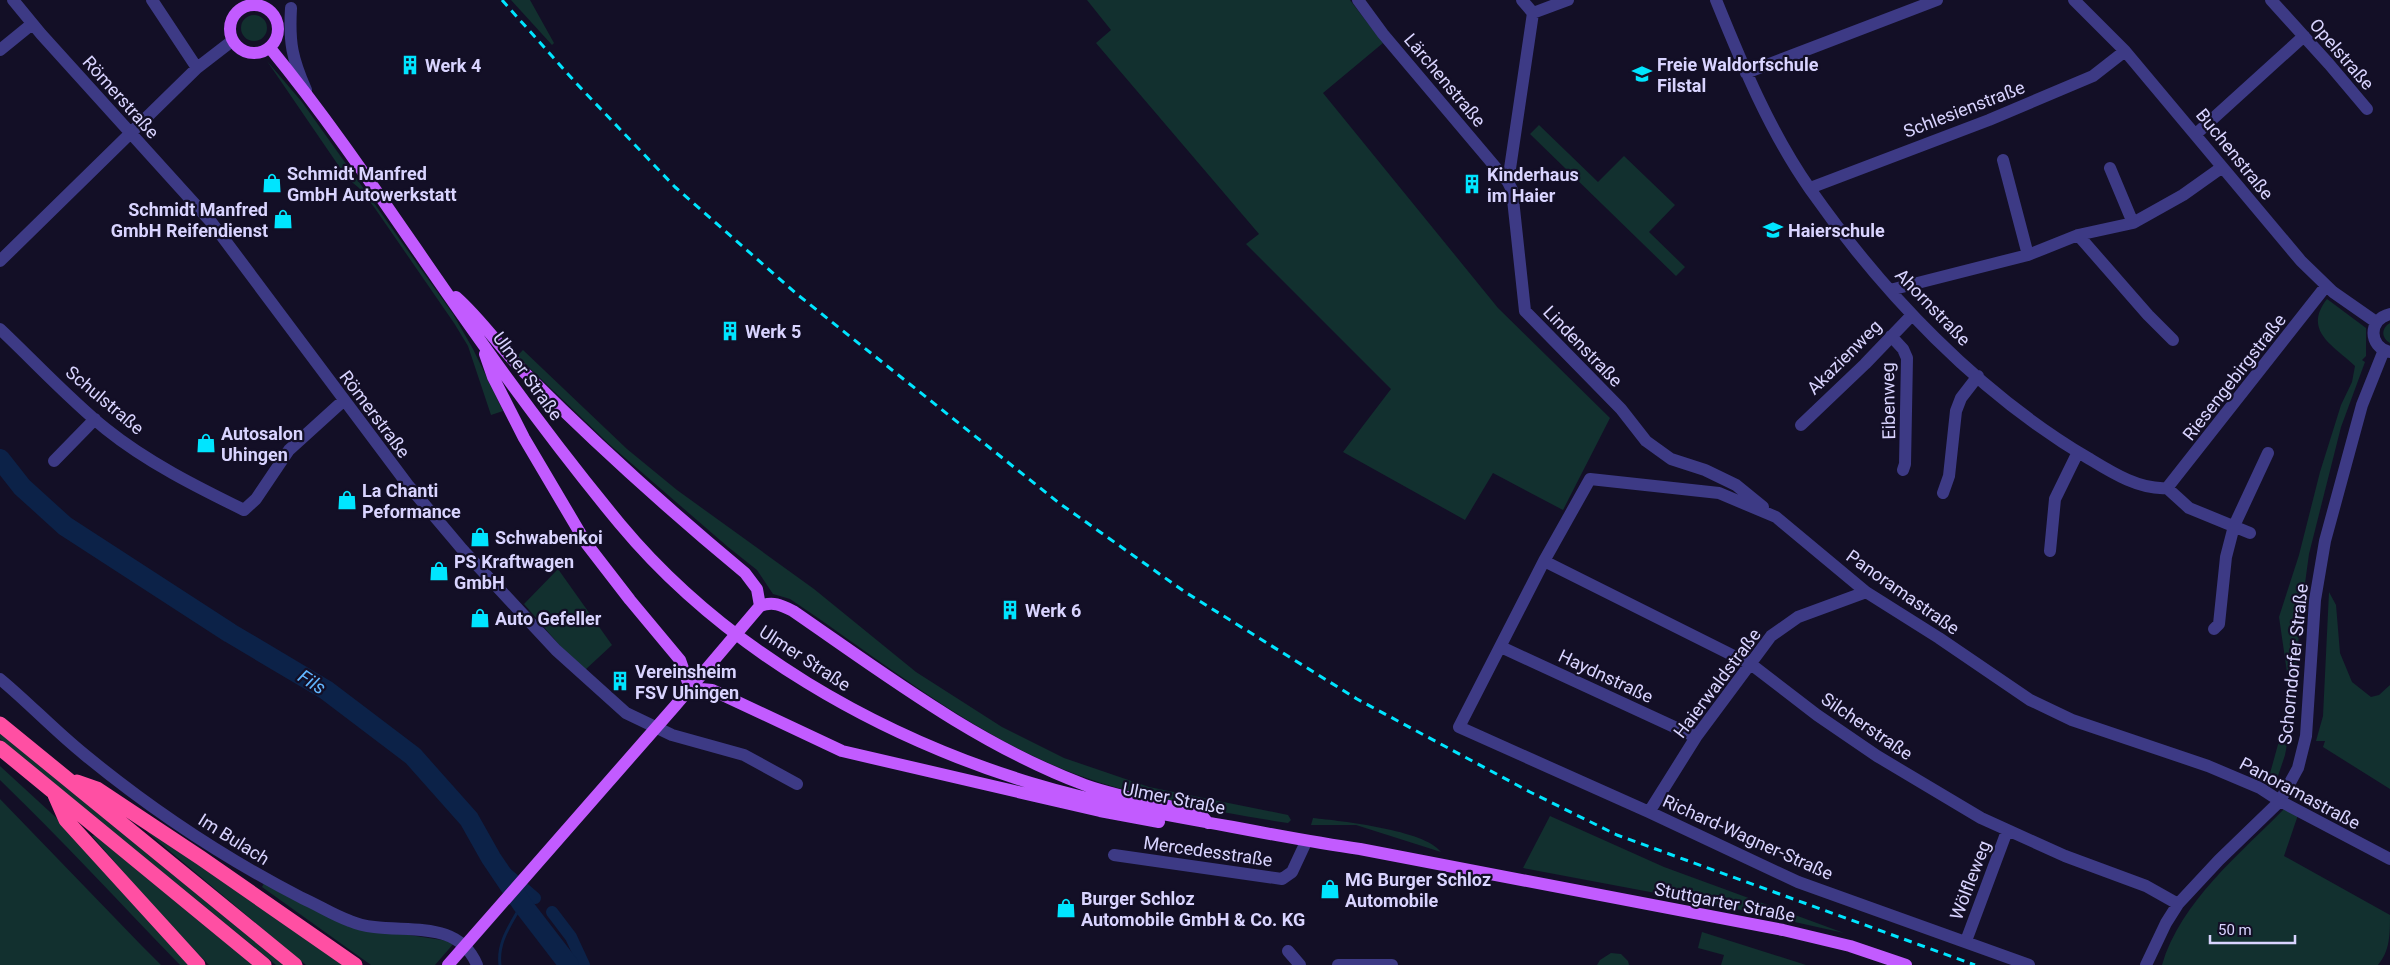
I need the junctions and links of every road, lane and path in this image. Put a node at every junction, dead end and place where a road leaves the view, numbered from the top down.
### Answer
1 (13, 0) edge
2 (152, 0) edge
3 (1358, 0) edge
4 (1522, 0) edge
5 (1568, 0) edge
6 (1716, 0) edge
7 (1937, 0) edge
8 (2074, 0) edge
9 (2271, 0) edge
10 (239, 4) edge
11 (291, 8) dead end
12 (1533, 13) junction
13 (32, 24) junction
14 (2304, 36) junction
15 (232, 41) junction
16 (270, 48) junction
17 (0, 50) edge
18 (2125, 51) junction
19 (197, 68) junction
20 (1746, 73) junction
21 (308, 94) junction
22 (2366, 109) dead end
23 (131, 134) junction
24 (2196, 134) junction
25 (2003, 160) dead end
26 (2110, 168) dead end
27 (2221, 168) junction
28 (1508, 182) junction
29 (1810, 188) junction
30 (2133, 223) junction
31 (2078, 235) junction
32 (2028, 255) junction
33 (0, 261) edge
34 (440, 282) junction
35 (2326, 286) junction
36 (1890, 290) junction
37 (2390, 314) edge
38 (1912, 315) junction
39 (2376, 322) junction
40 (0, 329) edge
41 (1890, 336) junction
42 (2173, 340) dead end
43 (480, 342) junction
44 (2387, 351) edge
45 (1978, 376) junction
46 (343, 401) junction
47 (95, 419) junction
48 (1801, 425) dead end
49 (2078, 452) junction
50 (2268, 453) dead end
51 (54, 461) dead end
52 (1903, 470) dead end
53 (2167, 488) junction
54 (1943, 493) dead end
55 (1776, 517) junction
56 (2234, 526) junction
57 (2250, 533) dead end
58 (2050, 551) dead end
59 (1544, 561) junction
60 (1866, 592) junction
61 (756, 611) junction
62 (2214, 629) dead end
63 (1501, 647) junction
64 (1752, 665) junction
65 (0, 679) edge
66 (690, 688) junction
67 (0, 724) edge
68 (1459, 728) joint
69 (1696, 737) junction
70 (0, 748) edge
71 (64, 777) junction
72 (798, 784) dead end
73 (54, 792) junction
74 (2280, 801) junction
75 (1649, 812) junction
76 (1208, 823) junction
77 (2007, 831) junction
78 (1306, 842) junction
79 (1114, 855) dead end
80 (2390, 859) edge
81 (1581, 893) joint
82 (2178, 904) junction
83 (1966, 941) junction
84 (1860, 950) junction
85 (1288, 951) dead end
86 (198, 965) edge
87 (264, 965) edge
88 (295, 965) edge
89 (355, 965) edge
90 (448, 965) edge
91 (477, 965) edge
92 (1300, 965) edge
93 (1338, 965) edge
94 (1392, 965) edge
95 (1885, 965) edge
96 (1906, 965) edge
97 (2029, 965) edge
98 (2146, 965) edge

1 - 13 street, Römerstraße
2 - 19 street
3 - 28 street, Lärchenstraße
4 - 12 street
5 - 12 street
6 - 20 street, Ahornstraße
7 - 20 street
8 - 18 street, Buchenstraße
9 - 14 street, Opelstraße
10 - 15 main road
10 - 16 main road
11 - 21 street
12 - 28 street, Lindenstraße
13 - 17 street
13 - 23 street, Römerstraße
14 - 22 street, Opelstraße
14 - 24 street
15 - 16 main road
15 - 19 street
16 - 21 main road, Ulmer Straße
18 - 24 street, Buchenstraße
18 - 29 street, Schlesienstraße
19 - 23 street
20 - 29 street, Ahornstraße
21 - 34 main road, Ulmer Straße
23 - 33 street
23 - 46 street, Römerstraße
24 - 27 street, Buchenstraße
25 - 32 street
26 - 30 street
27 - 30 street
27 - 35 street, Buchenstraße
28 - 55 street, Lindenstraße
29 - 36 street, Ahornstraße
30 - 31 street
31 - 32 street
31 - 42 street
32 - 36 street
34 - 43 main road, Ulmer Straße
34 - 61 main road
35 - 39 street, Buchenstraße
35 - 53 street, Riesengebirgstraße
36 - 38 street, Ahornstraße
37 - 39 street
38 - 41 street, Akazienweg
38 - 45 street, Ahornstraße
39 - 44 street
40 - 47 street, Schulstraße
41 - 48 street, Akazienweg
41 - 52 street, Eibenweg
43 - 66 main road
43 - 76 main road, Ulmer Straße
44 - 74 street, Schorndorfer Straße
45 - 49 street, Ahornstraße
45 - 54 street
46 - 47 street, Schulstraße
46 - 72 street, Römerstraße
47 - 51 street
49 - 53 street, Ahornstraße
49 - 58 street
50 - 56 street
53 - 56 street
55 - 59 street, Panoramastraße
55 - 60 street, Panoramastraße
56 - 57 street
56 - 62 street
59 - 63 street, Panoramastraße
59 - 64 street, Silcherstraße
60 - 64 street, Haierwaldstraße
60 - 74 street, Panoramastraße
61 - 66 main road
61 - 76 main road
63 - 68 street, Panoramastraße
63 - 69 street, Haydnstraße
64 - 69 street, Haierwaldstraße
64 - 77 street, Silcherstraße
65 - 91 street, Im Bulach
66 - 76 main road
66 - 90 main road
67 - 71 highway
68 - 75 street, Richard-Wagner-Straße
69 - 75 street, Haierwaldstraße
70 - 73 highway
71 - 88 highway
71 - 89 highway
73 - 86 highway
73 - 87 highway
74 - 80 street, Panoramastraße
74 - 82 street, Schorndorfer Straße
75 - 83 street, Richard-Wagner-Straße
76 - 78 main road, Ulmer Straße
77 - 82 street, Silcherstraße
77 - 83 street, Wölfleweg
78 - 79 street, Mercedesstraße
78 - 81 main road, Ulmer Straße
81 - 84 main road, Stuttgarter Straße
82 - 98 street, Schorndorfer Straße
83 - 97 street, Richard-Wagner-Straße
84 - 95 main road, Stuttgarter Straße
84 - 96 main road, Stuttgarter Straße
85 - 92 street
93 - 94 street

